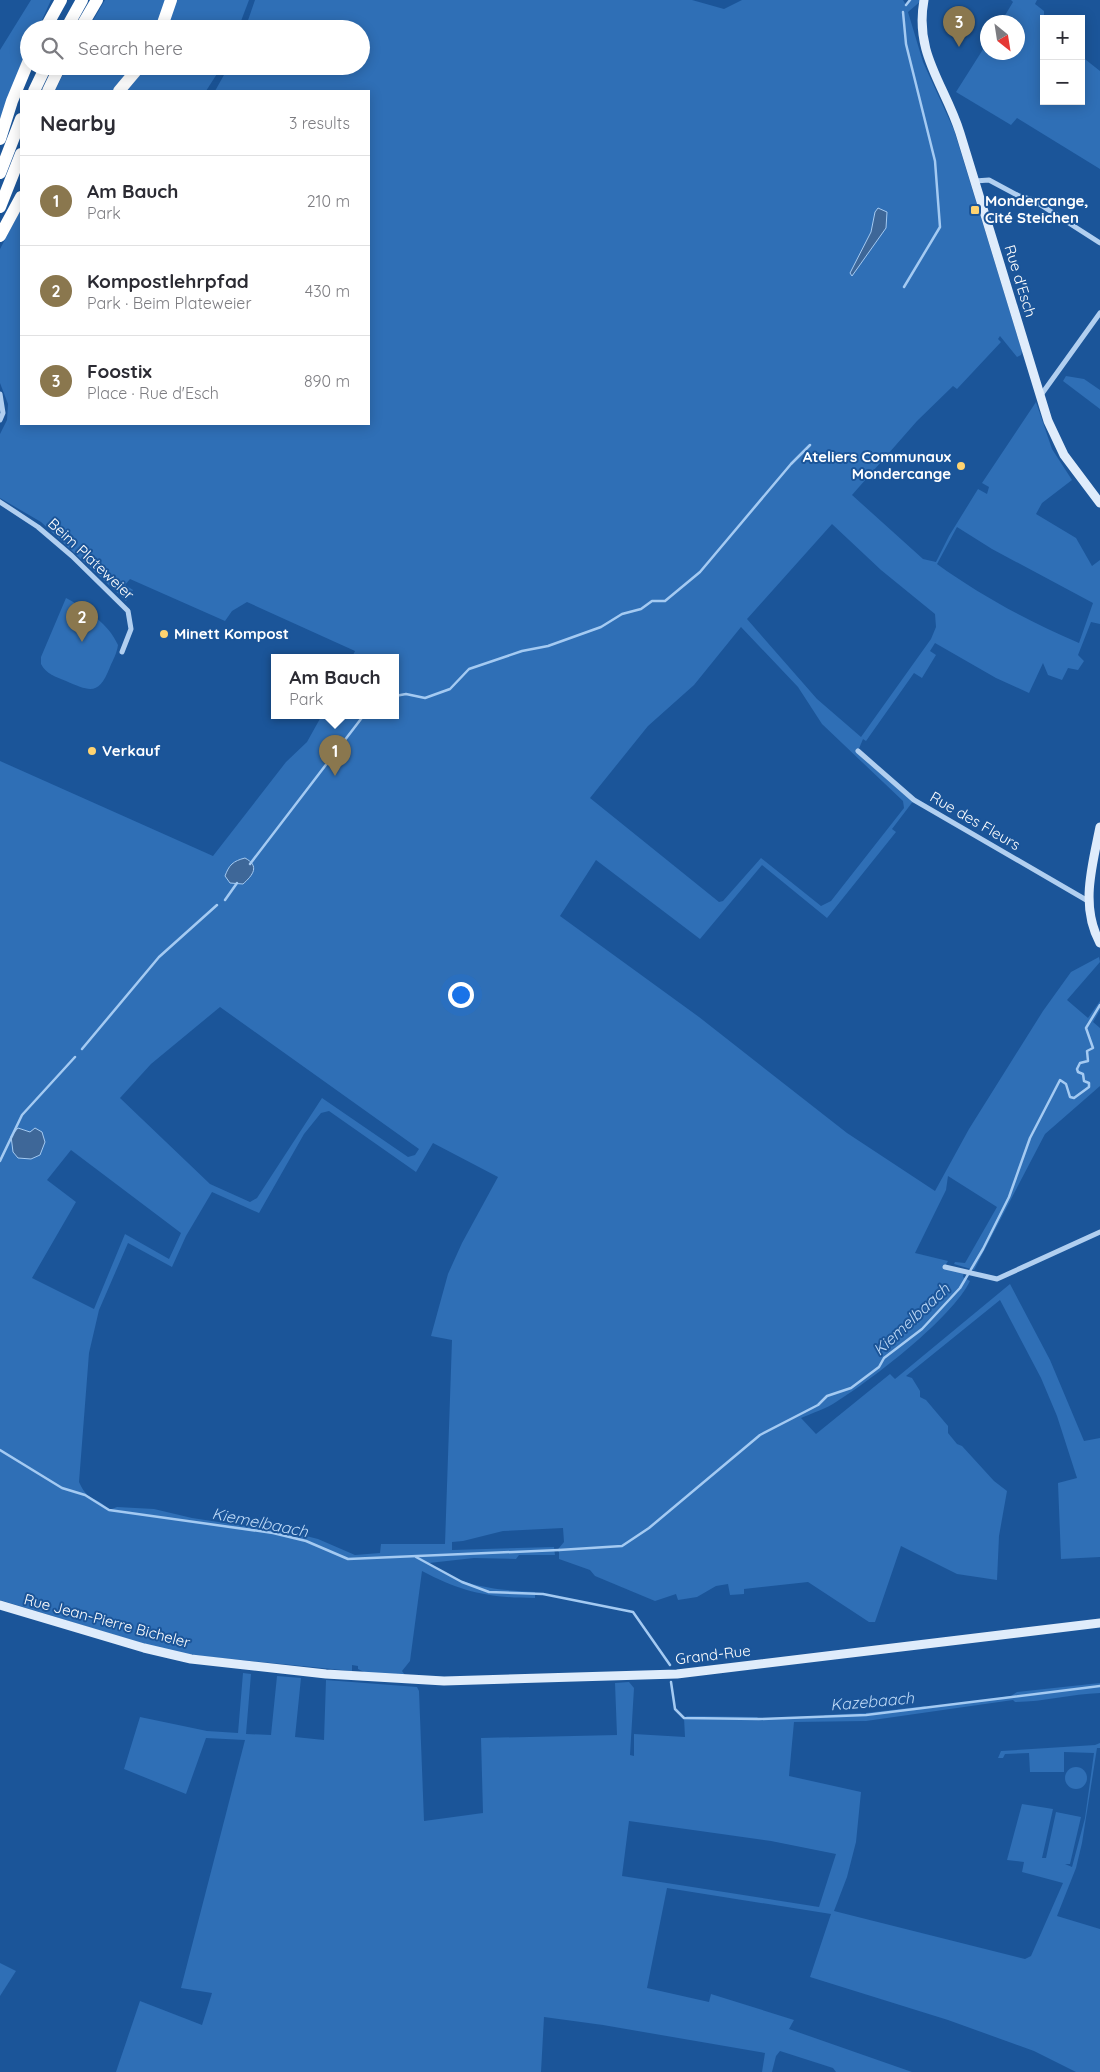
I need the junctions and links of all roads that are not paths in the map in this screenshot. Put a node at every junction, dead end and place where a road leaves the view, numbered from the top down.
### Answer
1 (56, 0) edge
2 (61, 0) edge
3 (82, 0) edge
4 (97, 0) edge
5 (171, 0) edge
6 (924, 0) edge
7 (48, 20) edge
8 (49, 20) edge
9 (71, 20) edge
10 (85, 20) edge
11 (164, 20) edge
12 (23, 75) edge
13 (42, 75) edge
14 (56, 75) edge
15 (132, 75) edge
16 (34, 90) edge
17 (48, 90) edge
18 (120, 90) edge
19 (20, 122) edge
20 (0, 139) edge
21 (20, 157) edge
22 (0, 173) edge
23 (975, 181) junction
24 (20, 199) edge
25 (0, 207) edge
26 (0, 236) edge
27 (1100, 242) edge
28 (1100, 313) edge
29 (0, 394) edge
30 (1041, 396) junction
31 (0, 420) edge
32 (0, 502) edge
33 (1100, 503) edge
34 (122, 652) dead end
35 (858, 751) dead end
36 (1100, 827) edge
37 (1088, 901) junction
38 (1100, 944) edge
39 (1100, 1232) edge
40 (945, 1266) dead end
41 (0, 1605) edge
42 (1100, 1623) edge
43 (326, 1674) joint

1 - 7 highway
2 - 8 highway
3 - 9 highway
4 - 10 highway
5 - 11 highway
6 - 23 main road, Rue d'Esch
12 - 20 highway
13 - 16 highway
14 - 17 highway
15 - 18 highway
19 - 22 highway
21 - 25 highway
23 - 27 street
23 - 30 main road, Rue d'Esch
24 - 26 highway
28 - 30 street
29 - 31 street
30 - 33 main road, Rue d'Esch
32 - 34 street, Beim Plateweier
35 - 37 street, Rue des Fleurs
36 - 37 main road
37 - 38 main road
39 - 40 street
41 - 43 main road, Rue Jean-Pierre Bicheler
42 - 43 main road, Grand-Rue

